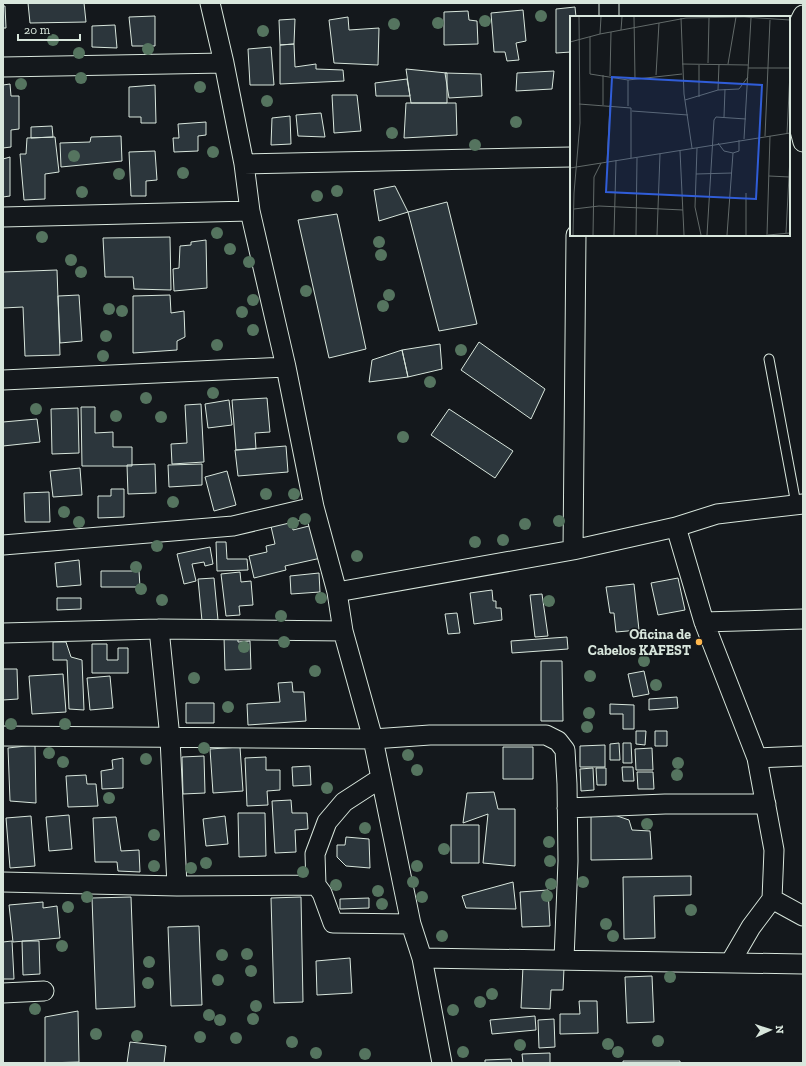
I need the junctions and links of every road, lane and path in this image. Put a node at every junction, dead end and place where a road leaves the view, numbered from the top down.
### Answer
1 (210, 3) edge
2 (609, 3) edge
3 (803, 15) edge
4 (609, 16) edge
5 (224, 62) junction
6 (3, 67) edge
7 (792, 115) edge
8 (803, 142) edge
9 (570, 157) edge
10 (244, 164) junction
11 (250, 211) junction
12 (3, 217) edge
13 (576, 236) edge
14 (768, 359) dead end
15 (286, 367) junction
16 (3, 380) edge
17 (799, 504) edge
18 (314, 507) junction
19 (676, 527) junction
20 (3, 545) edge
21 (573, 550) junction
22 (337, 592) junction
23 (803, 619) edge
24 (704, 622) junction
25 (159, 629) junction
26 (343, 631) junction
27 (3, 633) edge
28 (3, 736) edge
29 (170, 738) junction
30 (373, 739) junction
31 (803, 756) edge
32 (757, 758) junction
33 (381, 778) junction
34 (766, 804) junction
35 (567, 808) junction
36 (3, 882) edge
37 (316, 885) junction
38 (177, 886) junction
39 (772, 899) junction
40 (803, 916) edge
41 (411, 924) junction
42 (422, 958) junction
43 (564, 959) junction
44 (730, 964) junction
45 (803, 964) edge
46 (44, 991) dead end
47 (3, 992) edge
48 (442, 1063) edge

1 - 5 street
2 - 4 street
3 - 7 street
5 - 6 street
5 - 10 street
7 - 8 street
9 - 10 street
10 - 11 street
11 - 12 street
11 - 15 street
13 - 21 street
14 - 17 lane
15 - 16 street
15 - 18 street
17 - 19 street
18 - 20 street
18 - 22 street
19 - 21 street
19 - 24 street
21 - 22 street
22 - 26 street
23 - 24 street
24 - 32 street
25 - 26 street
25 - 27 street
25 - 29 street
26 - 30 street
28 - 29 street
29 - 30 street
29 - 38 street
30 - 33 street
30 - 35 street
31 - 32 street
32 - 34 street
33 - 37 street
33 - 41 street
34 - 35 street
34 - 39 street
35 - 43 street
36 - 38 street
37 - 38 street
37 - 41 street
39 - 40 street
39 - 44 street
41 - 42 street
42 - 43 street
42 - 48 street
43 - 44 street
44 - 45 street
46 - 47 street

